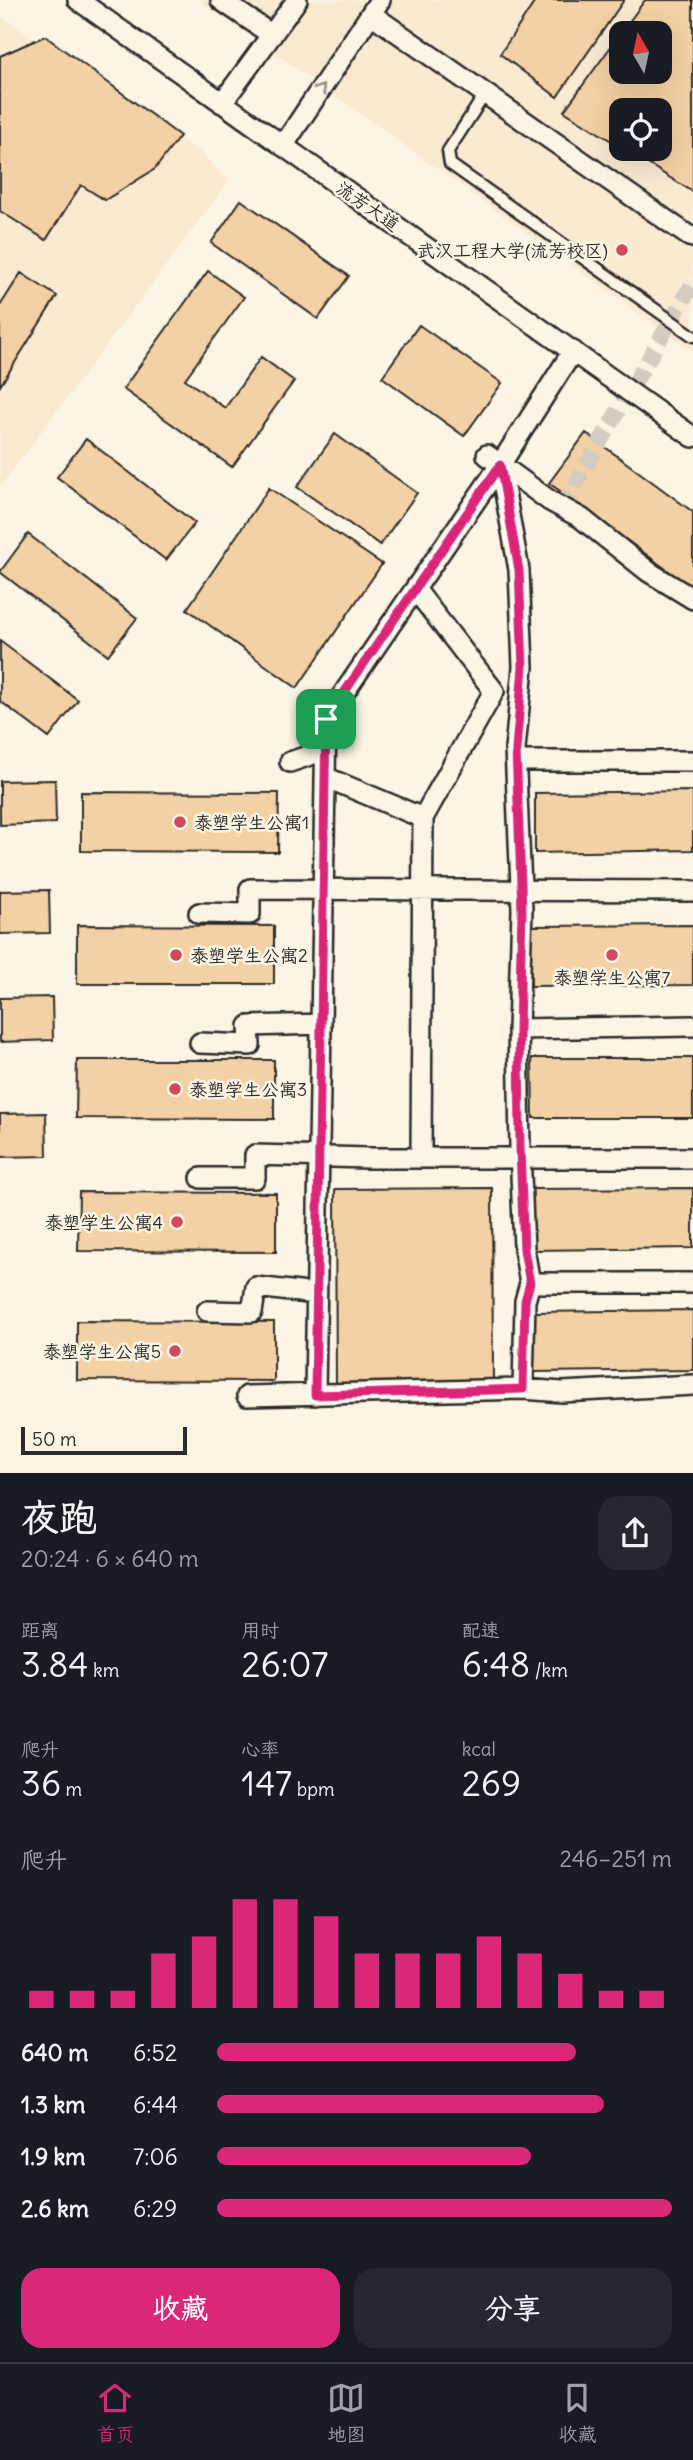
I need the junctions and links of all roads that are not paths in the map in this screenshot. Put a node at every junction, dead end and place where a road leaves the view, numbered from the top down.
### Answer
1 (78, 0) edge
2 (221, 0) edge
3 (297, 0) edge
4 (375, 7) edge
5 (272, 35) junction
6 (485, 94) junction
7 (222, 103) junction
8 (283, 146) junction
9 (693, 237) edge
10 (693, 336) edge
11 (573, 351) junction
12 (693, 437) edge
13 (493, 460) junction
14 (415, 589) junction
15 (693, 599) edge
16 (325, 750) junction
17 (516, 761) junction
18 (693, 761) edge
19 (290, 762) dead end
20 (325, 777) junction
21 (423, 818) junction
22 (323, 888) junction
23 (423, 889) junction
24 (521, 891) junction
25 (693, 891) edge
26 (199, 913) dead end
27 (321, 1024) junction
28 (693, 1026) edge
29 (519, 1029) junction
30 (200, 1044) dead end
31 (318, 1157) junction
32 (421, 1158) junction
33 (693, 1158) edge
34 (520, 1159) junction
35 (201, 1178) dead end
36 (530, 1283) junction
37 (693, 1283) edge
38 (316, 1294) junction
39 (207, 1311) dead end
40 (693, 1385) edge
41 (523, 1389) junction
42 (315, 1395) junction
43 (247, 1396) dead end

1 - 7 street, 流芳大道
2 - 5 street
3 - 5 street
4 - 6 street
8 -> 4 street
5 - 7 street
6 - 9 street
6 - 10 lane
7 - 8 street, 流芳大道
8 - 11 street, 流芳大道
11 - 12 street, 流芳大道
11 - 13 street
13 - 14 street
13 - 15 street
13 - 17 street
14 - 16 street
14 - 21 street
16 - 19 street
16 - 20 street
17 - 18 street
17 - 24 street
20 - 21 street
20 - 22 street
21 - 23 street
22 - 23 street
22 - 26 street
22 - 27 street
23 - 24 street
23 - 32 street
24 - 25 street
24 - 29 street
27 - 30 street
27 - 31 street
28 - 29 street
29 - 34 street
31 - 32 street
31 - 35 street
31 - 38 street
32 - 34 street
33 - 34 street
34 - 36 street
36 - 37 street
36 - 41 street
38 - 39 street
38 - 42 street
40 - 41 street
41 - 42 street
42 - 43 street

